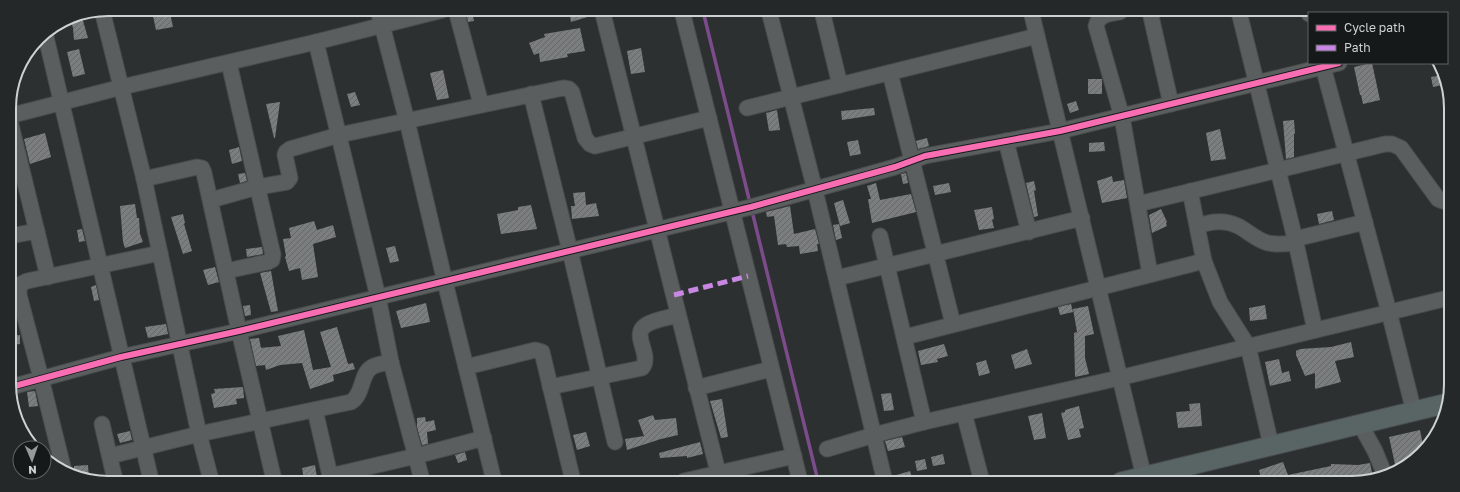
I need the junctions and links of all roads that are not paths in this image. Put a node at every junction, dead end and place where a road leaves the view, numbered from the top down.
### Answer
1 (104, 16) edge
2 (380, 16) edge
3 (419, 16) edge
4 (458, 16) edge
5 (604, 16) edge
6 (683, 16) edge
7 (770, 16) edge
8 (823, 16) edge
9 (1032, 16) edge
10 (1107, 16) edge
11 (1151, 16) edge
12 (1240, 16) edge
13 (382, 25) junction
14 (1037, 36) junction
15 (47, 40) edge
16 (316, 42) junction
17 (229, 63) junction
18 (1322, 65) edge
19 (890, 72) junction
20 (1256, 84) junction
21 (840, 85) junction
22 (122, 87) junction
23 (531, 94) junction
24 (792, 96) junction
25 (62, 103) junction
26 (481, 104) junction
27 (1171, 104) junction
28 (747, 108) dead end
29 (16, 114) edge
30 (1122, 117) junction
31 (708, 118) junction
32 (407, 121) junction
33 (1060, 131) junction
34 (338, 135) junction
35 (634, 137) junction
36 (1006, 141) junction
37 (16, 146) edge
38 (1346, 153) junction
39 (912, 160) junction
40 (1278, 170) junction
41 (144, 179) junction
42 (258, 187) junction
43 (815, 190) junction
44 (1190, 191) junction
45 (211, 200) junction
46 (1444, 201) edge
47 (1138, 204) junction
48 (732, 212) junction
49 (1082, 218) junction
50 (1365, 222) junction
51 (1198, 226) junction
52 (658, 229) junction
53 (36, 231) junction
54 (1029, 232) junction
55 (16, 235) edge
56 (880, 236) dead end
57 (1296, 241) junction
58 (570, 251) junction
59 (160, 253) junction
60 (936, 255) junction
61 (1204, 261) junction
62 (100, 266) junction
63 (887, 267) junction
64 (226, 271) junction
65 (1150, 274) junction
66 (48, 277) junction
67 (837, 278) junction
68 (445, 282) junction
69 (1099, 289) junction
70 (378, 298) junction
71 (1444, 299) edge
72 (1389, 312) junction
73 (678, 315) junction
74 (952, 324) junction
75 (1315, 330) junction
76 (239, 331) junction
77 (905, 337) junction
78 (180, 344) junction
79 (1248, 346) junction
80 (121, 357) junction
81 (391, 362) junction
82 (466, 367) junction
83 (772, 369) junction
84 (600, 377) junction
85 (41, 378) junction
86 (1119, 378) junction
87 (16, 386) edge
88 (550, 387) junction
89 (696, 388) junction
90 (1442, 405) edge
91 (314, 410) junction
92 (1414, 412) junction
93 (964, 413) junction
94 (260, 422) junction
95 (924, 422) junction
96 (102, 424) dead end
97 (1360, 424) junction
98 (199, 434) junction
99 (874, 435) junction
100 (484, 438) junction
101 (615, 442) dead end
102 (1271, 445) junction
103 (144, 448) junction
104 (827, 449) dead end
105 (110, 456) junction
106 (416, 456) junction
107 (794, 456) junction
108 (61, 463) edge
109 (1383, 471) edge
110 (718, 472) junction
111 (114, 476) edge
112 (151, 476) edge
113 (210, 476) edge
114 (273, 476) edge
115 (330, 476) edge
116 (339, 476) edge
117 (421, 476) edge
118 (493, 476) edge
119 (572, 476) edge
120 (703, 476) edge
121 (799, 476) edge
122 (884, 476) edge
123 (980, 476) edge
124 (1144, 476) edge
125 (1148, 476) edge

1 - 22 street
2 - 13 street
3 - 13 street
4 - 26 street
5 - 35 street
6 - 31 street
7 - 24 street
8 - 21 street
9 - 14 street
10 - 30 street
11 - 27 street
12 - 20 street
13 - 16 street
13 - 32 street
14 - 19 street
14 - 33 street
15 - 25 street
16 - 17 street
16 - 34 street
17 - 22 street
17 - 42 street
18 - 20 street
18 - 38 street
19 - 21 street
19 - 39 street
20 - 27 street
20 - 40 street
21 - 24 street
22 - 25 street
22 - 41 street
23 - 26 street
23 - 35 street
23 - 58 street
24 - 28 street
24 - 43 street
25 - 29 street
25 - 62 street
26 - 32 street
27 - 30 street
30 - 33 street
30 - 47 street
31 - 35 street
31 - 48 street
32 - 34 street
32 - 68 street
33 - 36 street
33 - 49 street
34 - 42 street
34 - 70 street
35 - 52 street
36 - 39 street
36 - 54 street
37 - 53 street
38 - 40 street
38 - 46 street
38 - 50 street
39 - 43 street
39 - 60 street
40 - 44 street
40 - 57 street
41 - 45 street
41 - 59 street
42 - 45 street
42 - 64 street
43 - 48 street
43 - 67 street
44 - 47 street
44 - 51 street
45 - 64 street
47 - 65 street
48 - 52 street
48 - 83 street
49 - 54 street
49 - 69 street
50 - 57 street
50 - 72 street
51 - 57 street
51 - 61 street
52 - 58 street
52 - 73 street
53 - 55 street
53 - 66 street
54 - 60 street
56 - 63 street
57 - 75 street
58 - 68 street
58 - 84 street
59 - 62 street
59 - 78 street
60 - 63 street
60 - 74 street
61 - 65 street
61 - 79 street
62 - 66 street
62 - 80 street
63 - 67 street
63 - 77 street
64 - 76 street
65 - 69 street
66 - 85 street
67 - 99 street
68 - 70 street
68 - 82 street
69 - 74 street
69 - 86 street
70 - 76 street
70 - 81 street
71 - 72 street
72 - 75 street
72 - 92 street
73 - 84 street
73 - 89 street
74 - 77 street
75 - 79 street
76 - 78 street
76 - 94 street
77 - 95 street
78 - 80 street
78 - 98 street
79 - 86 street
79 - 102 street
80 - 85 street
80 - 103 street
81 - 91 street
81 - 106 street
82 - 88 street
82 - 100 street
83 - 89 street
83 - 107 street
84 - 88 street
84 - 101 street
85 - 87 street
85 - 108 street
86 - 93 street
86 - 124 street
88 - 119 street
89 - 110 street
90 - 92 main road
91 - 94 street
91 - 115 street
92 - 97 main road
93 - 95 street
93 - 123 street
94 - 98 street
94 - 114 street
95 - 99 street
96 - 105 street
97 - 102 main road
97 - 109 street
98 - 103 street
98 - 113 street
99 - 104 street
99 - 122 street
100 - 106 street
100 - 118 street
102 - 125 main road
103 - 105 street
103 - 112 street
105 - 111 street
106 - 116 street
106 - 117 street
107 - 110 street
107 - 121 street
110 - 120 street

